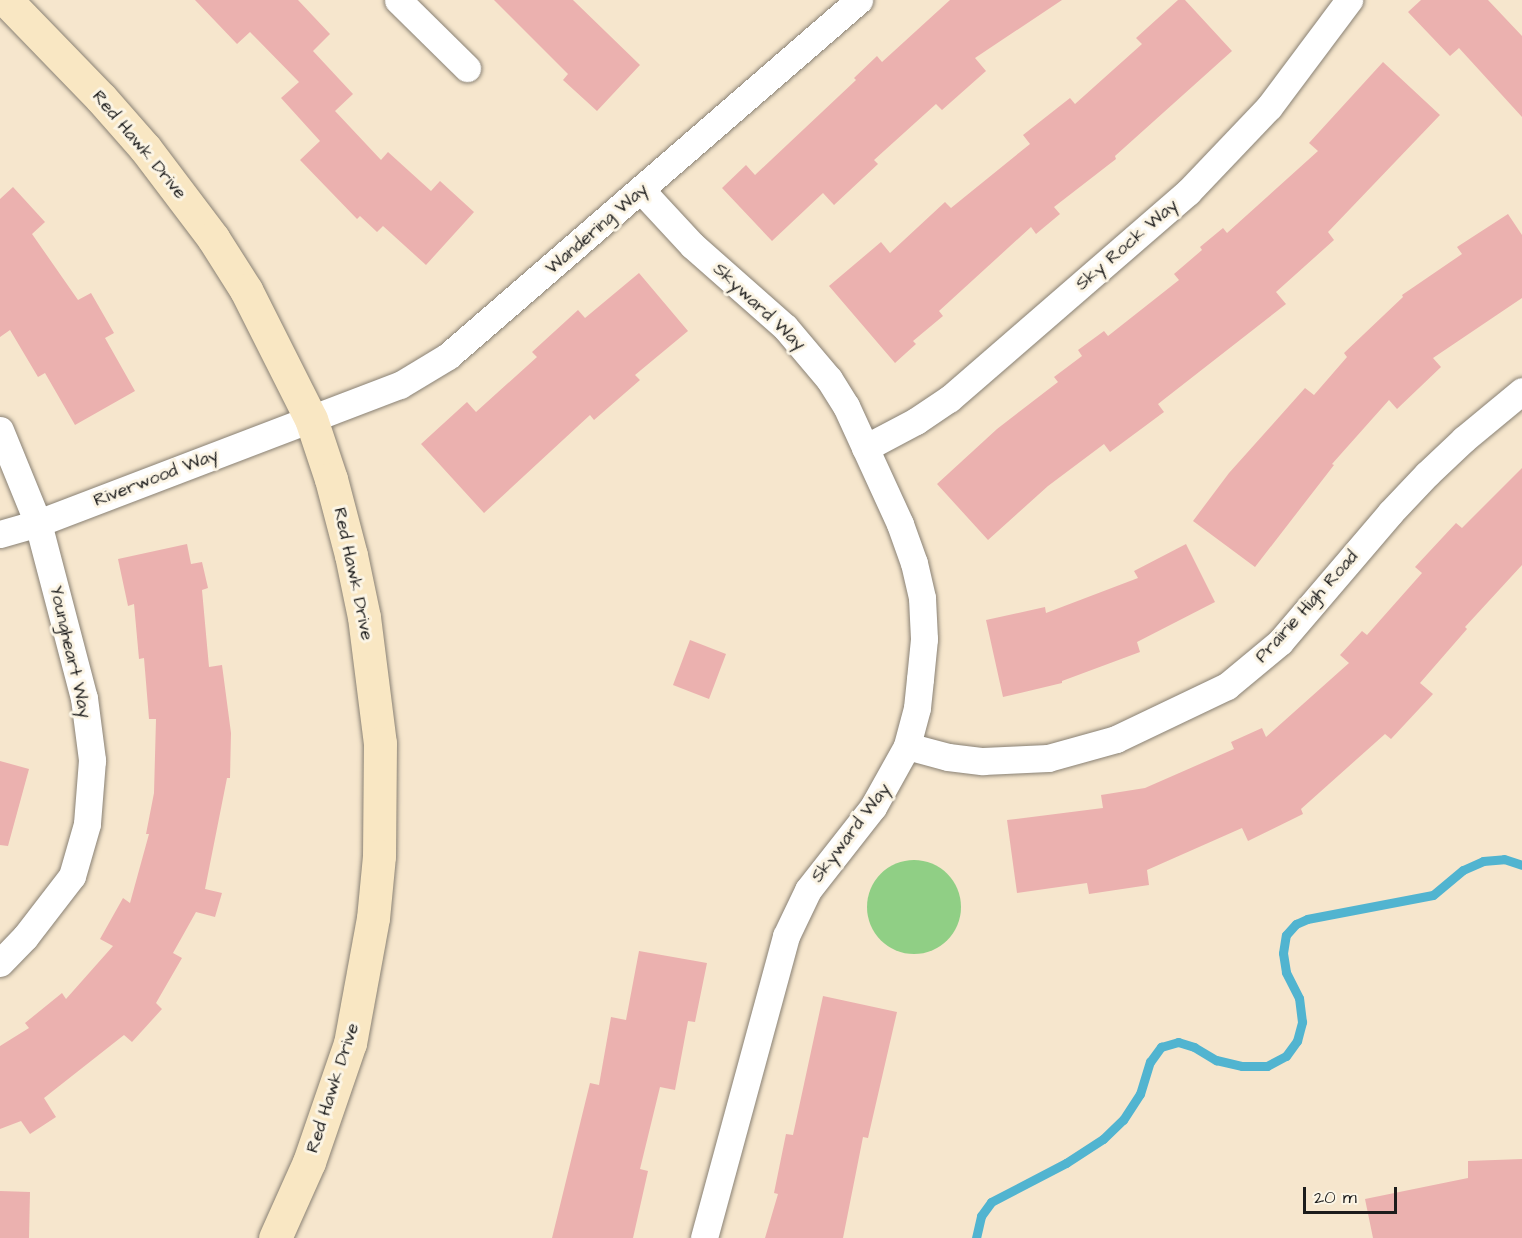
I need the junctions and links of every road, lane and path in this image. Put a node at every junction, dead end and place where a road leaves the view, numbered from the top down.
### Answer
1 (6, 0) edge
2 (398, 0) edge
3 (860, 0) edge
4 (1349, 0) edge
5 (467, 68) dead end
6 (642, 191) junction
7 (1522, 391) edge
8 (311, 419) junction
9 (0, 430) edge
10 (865, 448) junction
11 (38, 523) junction
12 (0, 534) edge
13 (907, 746) junction
14 (0, 963) edge
15 (275, 1238) edge
16 (704, 1238) edge

1 - 8 street, Red Hawk Drive
2 - 5 street
3 - 6 street, Wandering Way
4 - 10 street, Sky Rock Way
6 - 8 street, Wandering Way
6 - 10 street, Skyward Way
7 - 13 street, Prairie High Road
8 - 11 street, Riverwood Way
8 - 15 street, Red Hawk Drive
9 - 11 street, Youngheart Way
10 - 13 street, Skyward Way
11 - 12 street, Riverwood Way
11 - 14 street, Youngheart Way
13 - 16 street, Skyward Way

